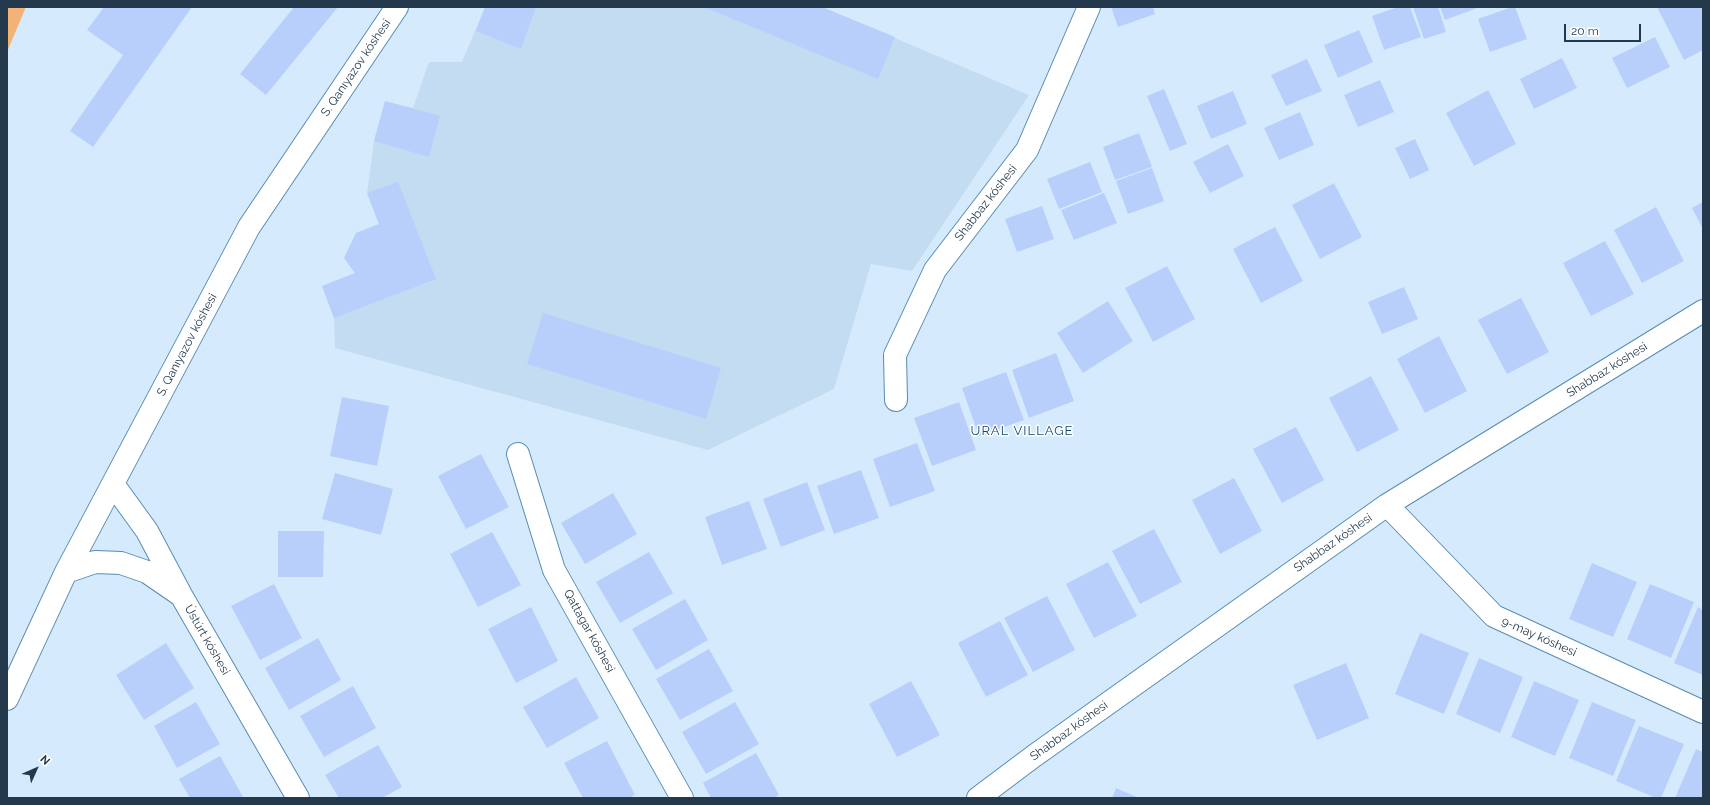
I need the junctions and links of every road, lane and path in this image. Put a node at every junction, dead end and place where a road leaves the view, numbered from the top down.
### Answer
1 (397, 7) edge
2 (1089, 7) edge
3 (1703, 310) edge
4 (896, 400) dead end
5 (518, 454) dead end
6 (113, 484) junction
7 (1387, 505) junction
8 (66, 572) junction
9 (180, 595) junction
10 (7, 699) edge
11 (1703, 712) edge
12 (298, 798) edge
13 (682, 798) edge
14 (978, 798) edge

1 - 6 street, S. Qanıyazov kóshesi
2 - 4 street, Shabbaz kóshesi
3 - 7 street, Shabbaz kóshesi
5 - 13 street, Qattagar kóshesi
6 - 8 street, S. Qanıyazov kóshesi
6 - 9 street, Ústúrt kóshesi
7 - 11 street, 9-may kóshesi
7 - 14 street, Shabbaz kóshesi
8 - 9 street
8 - 10 street, S. Qanıyazov kóshesi
9 - 12 street, Ústúrt kóshesi

